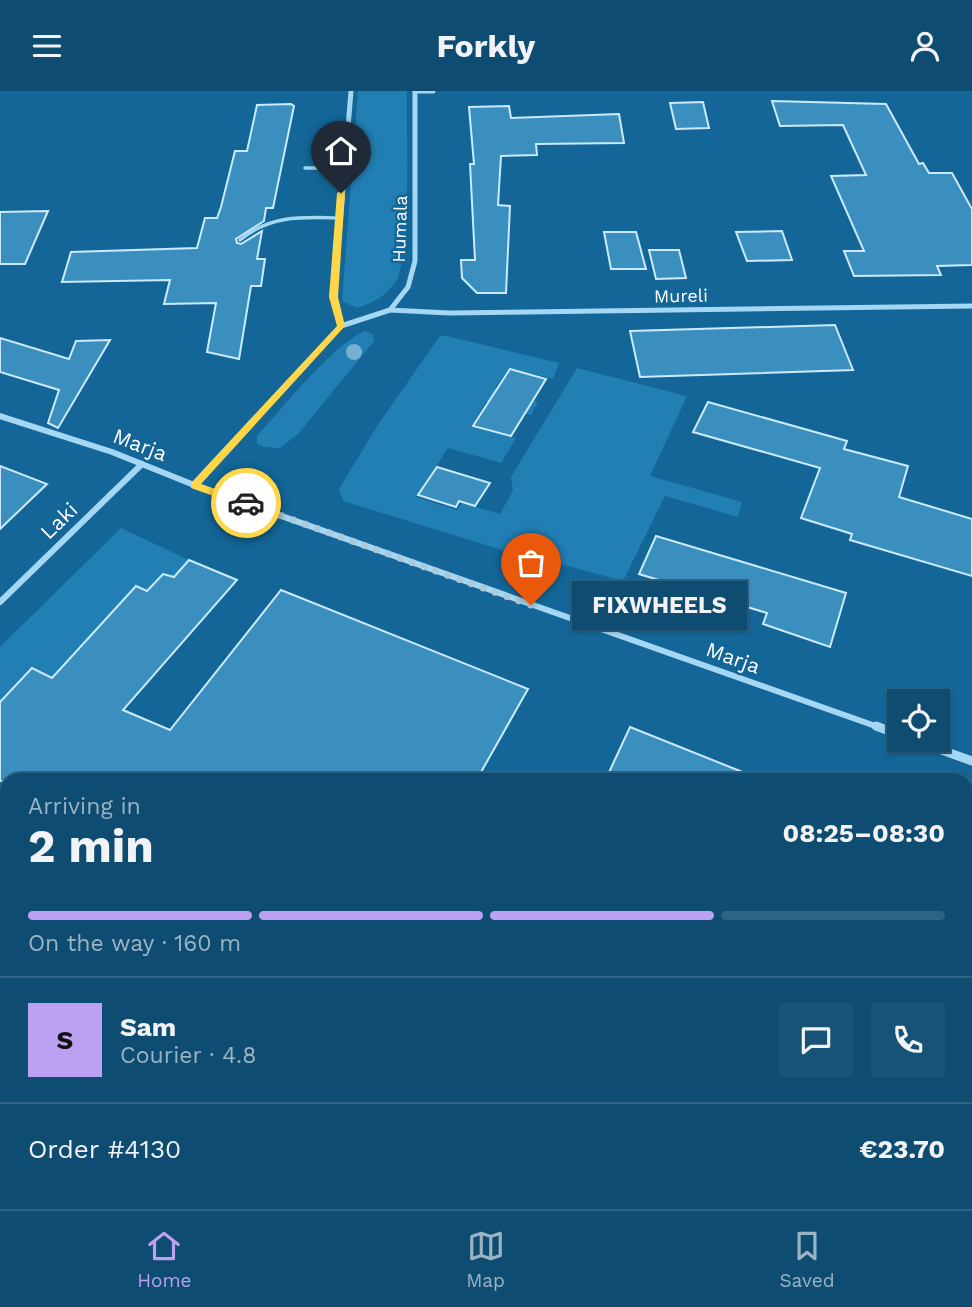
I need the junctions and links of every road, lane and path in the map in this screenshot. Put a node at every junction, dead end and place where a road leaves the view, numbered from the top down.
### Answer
1 (351, 91) edge
2 (415, 91) edge
3 (433, 91) edge
4 (305, 167) dead end
5 (343, 167) junction
6 (339, 218) junction
7 (240, 240) dead end
8 (972, 306) edge
9 (390, 310) junction
10 (341, 326) junction
11 (0, 417) edge
12 (142, 464) junction
13 (194, 485) junction
14 (0, 602) edge
15 (887, 730) edge
16 (947, 752) edge
17 (972, 761) edge

1 - 5 street
2 - 3 street
2 - 9 street, Humala
4 - 5 lane
5 - 6 street
6 - 7 lane
6 - 10 street
8 - 9 street, Mureli
9 - 10 street
10 - 13 street
11 - 12 street, Marja
12 - 13 street, Marja
12 - 14 street, Laki
13 - 15 street, Marja
16 - 17 street

